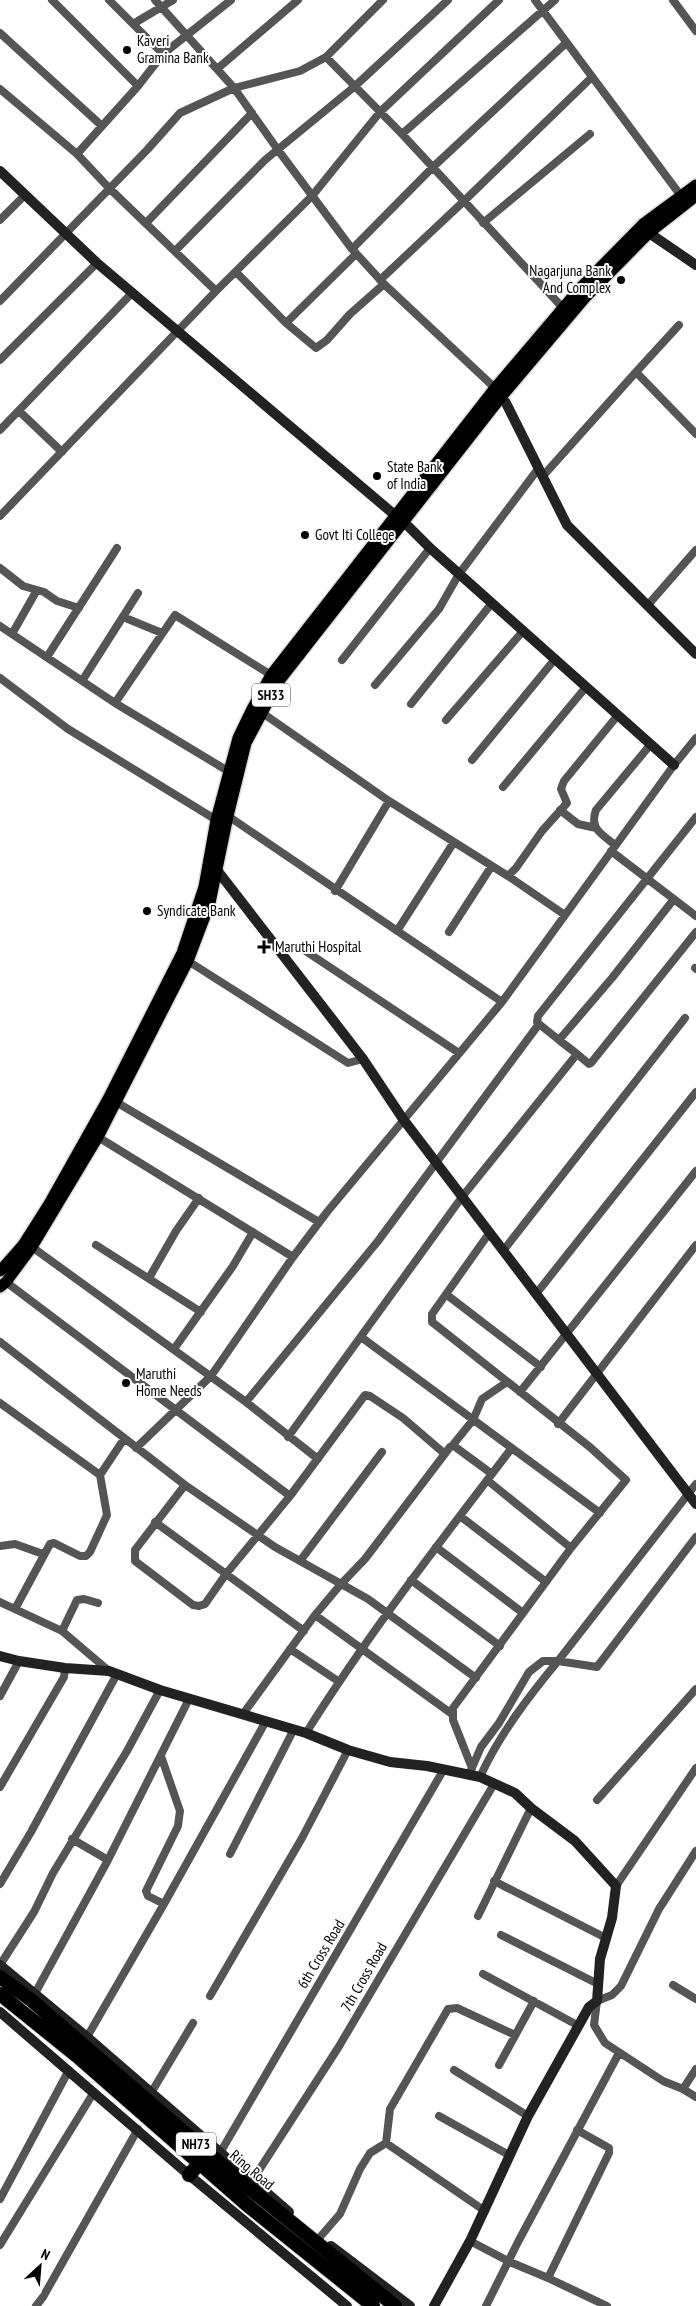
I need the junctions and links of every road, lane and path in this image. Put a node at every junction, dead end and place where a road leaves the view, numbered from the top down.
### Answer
1 (52, 0) edge
2 (109, 0) edge
3 (155, 0) edge
4 (172, 0) edge
5 (231, 0) edge
6 (298, 0) edge
7 (383, 0) edge
8 (448, 0) edge
9 (499, 0) edge
10 (535, 0) edge
11 (555, 0) edge
12 (673, 0) edge
13 (161, 8) junction
14 (543, 12) junction
15 (133, 24) junction
16 (696, 31) edge
17 (0, 33) edge
18 (186, 34) junction
19 (566, 43) junction
20 (163, 54) junction
21 (326, 57) junction
22 (217, 69) junction
23 (591, 78) junction
24 (138, 86) junction
25 (354, 87) junction
26 (234, 88) junction
27 (0, 90) edge
28 (380, 112) junction
29 (252, 113) junction
30 (102, 126) junction
31 (402, 134) junction
32 (590, 134) dead end
33 (278, 150) junction
34 (76, 154) junction
35 (433, 167) junction
36 (0, 171) edge
37 (696, 185) edge
38 (109, 188) junction
39 (25, 195) junction
40 (312, 196) junction
41 (681, 196) junction
42 (696, 196) edge
43 (464, 202) junction
44 (0, 220) edge
45 (146, 223) junction
46 (483, 223) junction
47 (646, 229) junction
48 (65, 233) junction
49 (175, 250) junction
50 (354, 252) junction
51 (97, 263) junction
52 (696, 265) edge
53 (236, 272) junction
54 (382, 282) junction
55 (216, 291) junction
56 (132, 293) junction
57 (0, 301) edge
58 (563, 308) junction
59 (286, 323) junction
60 (679, 325) dead end
61 (178, 331) junction
62 (0, 360) edge
63 (636, 372) junction
64 (498, 392) junction
65 (19, 411) junction
66 (0, 430) edge
67 (696, 434) edge
68 (62, 452) junction
69 (540, 473) junction
70 (0, 516) edge
71 (400, 519) junction
72 (117, 548) dead end
73 (430, 548) junction
74 (696, 550) edge
75 (0, 568) edge
76 (459, 574) junction
77 (37, 590) junction
78 (138, 593) dead end
79 (492, 603) junction
80 (647, 606) junction
81 (79, 608) junction
82 (123, 617) junction
83 (0, 626) edge
84 (523, 631) junction
85 (12, 634) junction
86 (162, 634) junction
87 (696, 654) edge
88 (48, 658) junction
89 (555, 659) junction
90 (342, 660) dead end
91 (271, 676) junction
92 (0, 678) edge
93 (82, 681) junction
94 (375, 685) dead end
95 (586, 687) junction
96 (115, 703) junction
97 (412, 704) dead end
98 (261, 712) junction
99 (618, 715) junction
100 (446, 720) dead end
101 (696, 738) edge
102 (651, 744) junction
103 (472, 760) dead end
104 (674, 765) junction
105 (228, 771) junction
106 (503, 787) dead end
107 (389, 801) junction
108 (560, 810) junction
109 (696, 817) edge
110 (223, 821) junction
111 (596, 828) junction
112 (454, 842) junction
113 (613, 848) junction
114 (213, 867) junction
115 (491, 867) junction
116 (508, 876) junction
117 (648, 879) junction
118 (335, 891) junction
119 (674, 899) junction
120 (565, 915) junction
121 (696, 916) edge
122 (397, 931) junction
123 (449, 932) dead end
124 (696, 932) edge
125 (304, 950) dead end
126 (188, 961) junction
127 (502, 1002) junction
128 (686, 1018) dead end
129 (539, 1024) junction
130 (559, 1040) junction
131 (459, 1053) junction
132 (577, 1054) junction
133 (363, 1059) junction
134 (696, 1092) edge
135 (116, 1102) junction
136 (403, 1119) junction
137 (98, 1137) junction
138 (436, 1162) junction
139 (696, 1171) edge
140 (462, 1197) junction
141 (199, 1198) junction
142 (319, 1222) junction
143 (254, 1232) junction
144 (490, 1232) junction
145 (96, 1245) dead end
146 (696, 1245) edge
147 (32, 1247) junction
148 (503, 1251) junction
149 (293, 1256) junction
150 (0, 1271) edge
151 (149, 1278) junction
152 (3, 1284) edge
153 (447, 1294) junction
154 (536, 1294) junction
155 (202, 1312) junction
156 (567, 1335) junction
157 (361, 1337) junction
158 (0, 1342) edge
159 (174, 1349) junction
160 (541, 1367) junction
161 (597, 1374) junction
162 (211, 1376) junction
163 (507, 1382) junction
164 (520, 1392) junction
165 (246, 1402) junction
166 (0, 1403) edge
167 (176, 1411) junction
168 (473, 1420) junction
169 (558, 1424) junction
170 (288, 1437) junction
171 (124, 1439) junction
172 (452, 1446) junction
173 (136, 1448) junction
174 (511, 1449) junction
175 (382, 1452) dead end
176 (446, 1454) junction
177 (318, 1459) junction
178 (100, 1475) junction
179 (490, 1477) junction
180 (696, 1484) edge
181 (185, 1485) junction
182 (688, 1494) junction
183 (290, 1496) junction
184 (696, 1504) edge
185 (600, 1512) junction
186 (460, 1516) junction
187 (155, 1522) junction
188 (257, 1534) junction
189 (696, 1537) edge
190 (0, 1546) edge
191 (436, 1547) junction
192 (571, 1548) junction
193 (43, 1554) junction
194 (300, 1561) junction
195 (226, 1574) junction
196 (411, 1580) junction
197 (546, 1582) junction
198 (340, 1584) junction
199 (0, 1602) edge
200 (98, 1602) dead end
201 (15, 1609) junction
202 (386, 1612) junction
203 (524, 1613) junction
204 (315, 1615) junction
205 (62, 1631) junction
206 (304, 1631) junction
207 (500, 1646) junction
208 (363, 1648) junction
209 (290, 1650) junction
210 (0, 1656) edge
211 (19, 1661) junction
212 (558, 1661) junction
213 (65, 1668) junction
214 (113, 1673) junction
215 (476, 1678) junction
216 (338, 1681) junction
217 (696, 1688) edge
218 (160, 1690) junction
219 (0, 1696) edge
220 (189, 1698) junction
221 (243, 1714) junction
222 (452, 1714) junction
223 (266, 1721) junction
224 (294, 1730) junction
225 (306, 1733) junction
226 (348, 1750) junction
227 (160, 1756) junction
228 (696, 1768) edge
229 (444, 1769) junction
230 (474, 1773) junction
231 (494, 1784) junction
232 (0, 1787) edge
233 (597, 1800) dead end
234 (530, 1808) junction
235 (72, 1839) junction
236 (696, 1851) edge
237 (230, 1854) dead end
238 (108, 1860) junction
239 (494, 1881) junction
240 (0, 1884) edge
241 (616, 1886) junction
242 (164, 1904) junction
243 (478, 1916) dead end
244 (501, 1935) dead end
245 (606, 1938) junction
246 (0, 1965) edge
247 (483, 1974) dead end
248 (0, 1977) edge
249 (598, 1984) junction
250 (673, 1985) dead end
251 (0, 1994) edge
252 (210, 1996) dead end
253 (33, 1997) junction
254 (696, 1999) edge
255 (534, 2001) junction
256 (597, 2001) junction
257 (0, 2012) edge
258 (18, 2018) junction
259 (193, 2023) dead end
260 (579, 2026) junction
261 (515, 2035) junction
262 (87, 2037) junction
263 (619, 2053) junction
264 (499, 2065) dead end
265 (696, 2068) edge
266 (69, 2070) junction
267 (454, 2070) dead end
268 (683, 2089) junction
269 (94, 2092) junction
270 (150, 2093) junction
271 (696, 2097) edge
272 (439, 2116) dead end
273 (528, 2116) junction
274 (138, 2129) junction
275 (577, 2130) junction
276 (386, 2143) junction
277 (220, 2153) junction
278 (509, 2154) junction
279 (199, 2164) junction
280 (189, 2175) junction
281 (252, 2181) junction
282 (0, 2199) edge
283 (485, 2211) junction
284 (276, 2220) junction
285 (320, 2237) junction
286 (470, 2241) junction
287 (0, 2245) edge
288 (510, 2262) junction
289 (548, 2278) junction
290 (36, 2306) edge
291 (348, 2306) edge
292 (373, 2306) edge
293 (395, 2306) edge
294 (410, 2306) edge
295 (434, 2306) edge
296 (486, 2306) edge
297 (607, 2306) edge

1 - 24 street
2 - 15 street
3 - 13 street
4 - 13 street
5 - 18 street
6 - 22 street
7 - 21 street
8 - 25 street
9 - 28 street
10 - 14 street
11 - 14 street
12 - 16 street
13 - 15 street
13 - 18 street
14 - 19 street
14 - 31 street
15 - 20 street
17 - 30 street
18 - 20 street
18 - 22 street
19 - 23 street
19 - 35 street
20 - 24 street
21 - 25 street
21 - 26 street
22 - 26 street
23 - 41 street
23 - 43 street
24 - 30 street
25 - 28 street
25 - 33 street
26 - 29 street
26 - 38 street
27 - 34 street
28 - 31 street
28 - 40 street
29 - 33 street
29 - 45 street
30 - 34 street
31 - 35 street
32 - 46 street
33 - 40 street
33 - 49 street
34 - 38 street
35 - 43 street
35 - 50 street
36 - 39 street
37 - 41 main road, SH33
38 - 45 street
38 - 48 street
39 - 44 street
39 - 48 street
40 - 50 street
40 - 53 street
41 - 47 main road, SH33
42 - 47 main road, SH33
43 - 46 street
43 - 54 street
45 - 49 street
46 - 58 street
47 - 52 street
47 - 58 main road, SH33
47 - 64 main road, SH33
48 - 51 street
48 - 57 street
49 - 55 street
50 - 54 street
50 - 59 street
51 - 56 street
51 - 62 street
53 - 55 street
53 - 59 street
54 - 59 street
54 - 64 street
55 - 61 street
56 - 61 street
56 - 65 street
58 - 64 main road, SH33
60 - 63 street
61 - 68 street
61 - 71 street
63 - 67 street
63 - 69 street
64 - 69 street
64 - 71 main road, SH33
65 - 66 street
65 - 68 street
68 - 70 street
69 - 76 street
69 - 80 street
71 - 73 street
71 - 91 main road, SH33
71 - 98 main road, SH33
72 - 81 street
73 - 76 street
73 - 90 street
74 - 80 street
75 - 77 street
76 - 79 street
76 - 94 street
77 - 81 street
77 - 85 street
78 - 82 street
79 - 84 street
79 - 97 street
80 - 87 street
81 - 88 street
82 - 86 street
82 - 93 street
83 - 85 street
84 - 89 street
84 - 100 street
85 - 88 street
86 - 91 street
86 - 96 street
88 - 93 street
89 - 95 street
89 - 103 street
91 - 105 main road, SH33
92 - 110 street
93 - 96 street
95 - 99 street
95 - 106 street
96 - 105 street
98 - 107 street
98 - 110 main road, SH33
99 - 102 street
99 - 108 street
101 - 104 street
102 - 104 street
102 - 111 street
104 - 113 street
105 - 110 main road, SH33
107 - 112 street
107 - 118 street
108 - 111 street
108 - 116 street
109 - 117 street
110 - 114 main road, SH33
110 - 118 street
111 - 113 street
112 - 115 street
112 - 122 street
113 - 117 street
113 - 120 street
114 - 126 main road, SH33
114 - 133 street
114 - 150 main road, SH33
115 - 116 street
115 - 123 street
116 - 120 street
117 - 119 street
117 - 129 street
118 - 122 street
119 - 121 street
119 - 130 street
120 - 127 street
122 - 127 street
124 - 132 street
125 - 131 street
126 - 133 street
126 - 135 main road, SH33
127 - 131 street
128 - 148 street
129 - 130 street
129 - 138 street
130 - 132 street
131 - 136 street
132 - 140 street
133 - 136 street
134 - 154 street
135 - 137 main road, SH33
135 - 142 street
136 - 138 street
136 - 142 street
137 - 141 street
137 - 147 main road, SH33
138 - 140 street
138 - 165 street
139 - 156 street
140 - 144 street
140 - 157 street
141 - 143 street
141 - 151 street
142 - 149 street
143 - 149 street
143 - 155 street
144 - 148 street
144 - 153 street
145 - 151 street
146 - 161 street
147 - 152 main road, SH33
147 - 159 street
148 - 154 street
149 - 162 street
151 - 155 street
152 - 167 street
153 - 160 street
153 - 163 street
154 - 156 street
155 - 159 street
156 - 160 street
156 - 161 street
157 - 168 street
157 - 170 street
158 - 171 street
159 - 162 street
160 - 164 street
161 - 169 street
161 - 182 street
162 - 165 street
162 - 167 street
163 - 164 street
163 - 168 street
164 - 169 street
165 - 170 street
166 - 178 street
167 - 173 street
167 - 183 street
168 - 172 street
168 - 174 street
169 - 185 street
170 - 177 street
171 - 173 street
171 - 178 street
172 - 176 street
172 - 179 street
173 - 181 street
174 - 179 street
174 - 185 street
175 - 194 street
176 - 177 street
176 - 198 street
177 - 183 street
178 - 193 street
179 - 186 street
179 - 192 street
180 - 182 street
181 - 187 street
181 - 188 street
182 - 184 street
182 - 212 street
183 - 188 street
185 - 192 street
186 - 191 street
186 - 197 street
187 - 195 street
187 - 195 street
188 - 194 street
188 - 195 street
189 - 212 street
190 - 193 street
191 - 196 street
191 - 203 street
192 - 197 street
193 - 201 street
194 - 198 street
195 - 206 street
196 - 202 street
196 - 207 street
197 - 203 street
198 - 202 street
198 - 204 street
199 - 201 street
200 - 205 street
201 - 205 street
202 - 208 street
202 - 215 street
203 - 207 street
204 - 206 street
204 - 208 street
205 - 214 street
206 - 209 street
207 - 215 street
208 - 216 street
208 - 222 street
209 - 216 street
209 - 221 street
210 - 211 street
211 - 213 street
211 - 219 street
212 - 230 street
212 - 230 street
213 - 214 street
213 - 232 street
214 - 218 street
214 - 240 street
215 - 222 street
216 - 225 street
217 - 233 street
218 - 220 street
218 - 235 street
220 - 221 street
220 - 227 street
221 - 223 street
222 - 230 street
223 - 224 street
223 - 242 street
224 - 225 street
224 - 237 street
225 - 226 street
226 - 229 street
226 - 252 street
227 - 238 street
227 - 242 street
228 - 241 street
229 - 230 street
229 - 277 street, 6th Cross Road
230 - 231 street
231 - 234 street
231 - 281 street, 7th Cross Road
234 - 239 street
234 - 241 street
235 - 238 street
235 - 246 street
236 - 256 street
238 - 253 street
239 - 243 street
239 - 245 street
241 - 245 street
242 - 262 street
244 - 249 street
245 - 249 street
246 - 253 street
247 - 255 street
248 - 253 highway, Ring Road / NH73
249 - 256 street
250 - 254 street
251 - 258 highway, Ring Road / NH73
253 - 262 street
253 - 284 highway, Ring Road / NH73
255 - 260 street
255 - 261 street
256 - 260 street
256 - 263 street
257 - 258 street
258 - 266 street
258 - 279 highway, Ring Road / NH73
259 - 270 street
260 - 273 street
261 - 264 street
261 - 276 street
262 - 270 street
263 - 268 street
263 - 275 street
265 - 268 street
266 - 269 street
266 - 282 street
267 - 273 street
268 - 271 street
269 - 274 street
269 - 287 street
270 - 277 street
272 - 278 street
273 - 278 street
274 - 280 street
274 - 290 street
275 - 288 street
275 - 289 street
276 - 283 street
276 - 285 street
277 - 281 street
278 - 283 street
279 - 280 highway
279 - 284 highway, Ring Road / NH73
280 - 291 street
281 - 285 street
283 - 286 street
284 - 292 highway, Ring Road / NH73
284 - 293 highway, Ring Road / NH73
285 - 294 street
286 - 288 street
286 - 295 street
288 - 289 street
288 - 296 street
289 - 297 street

